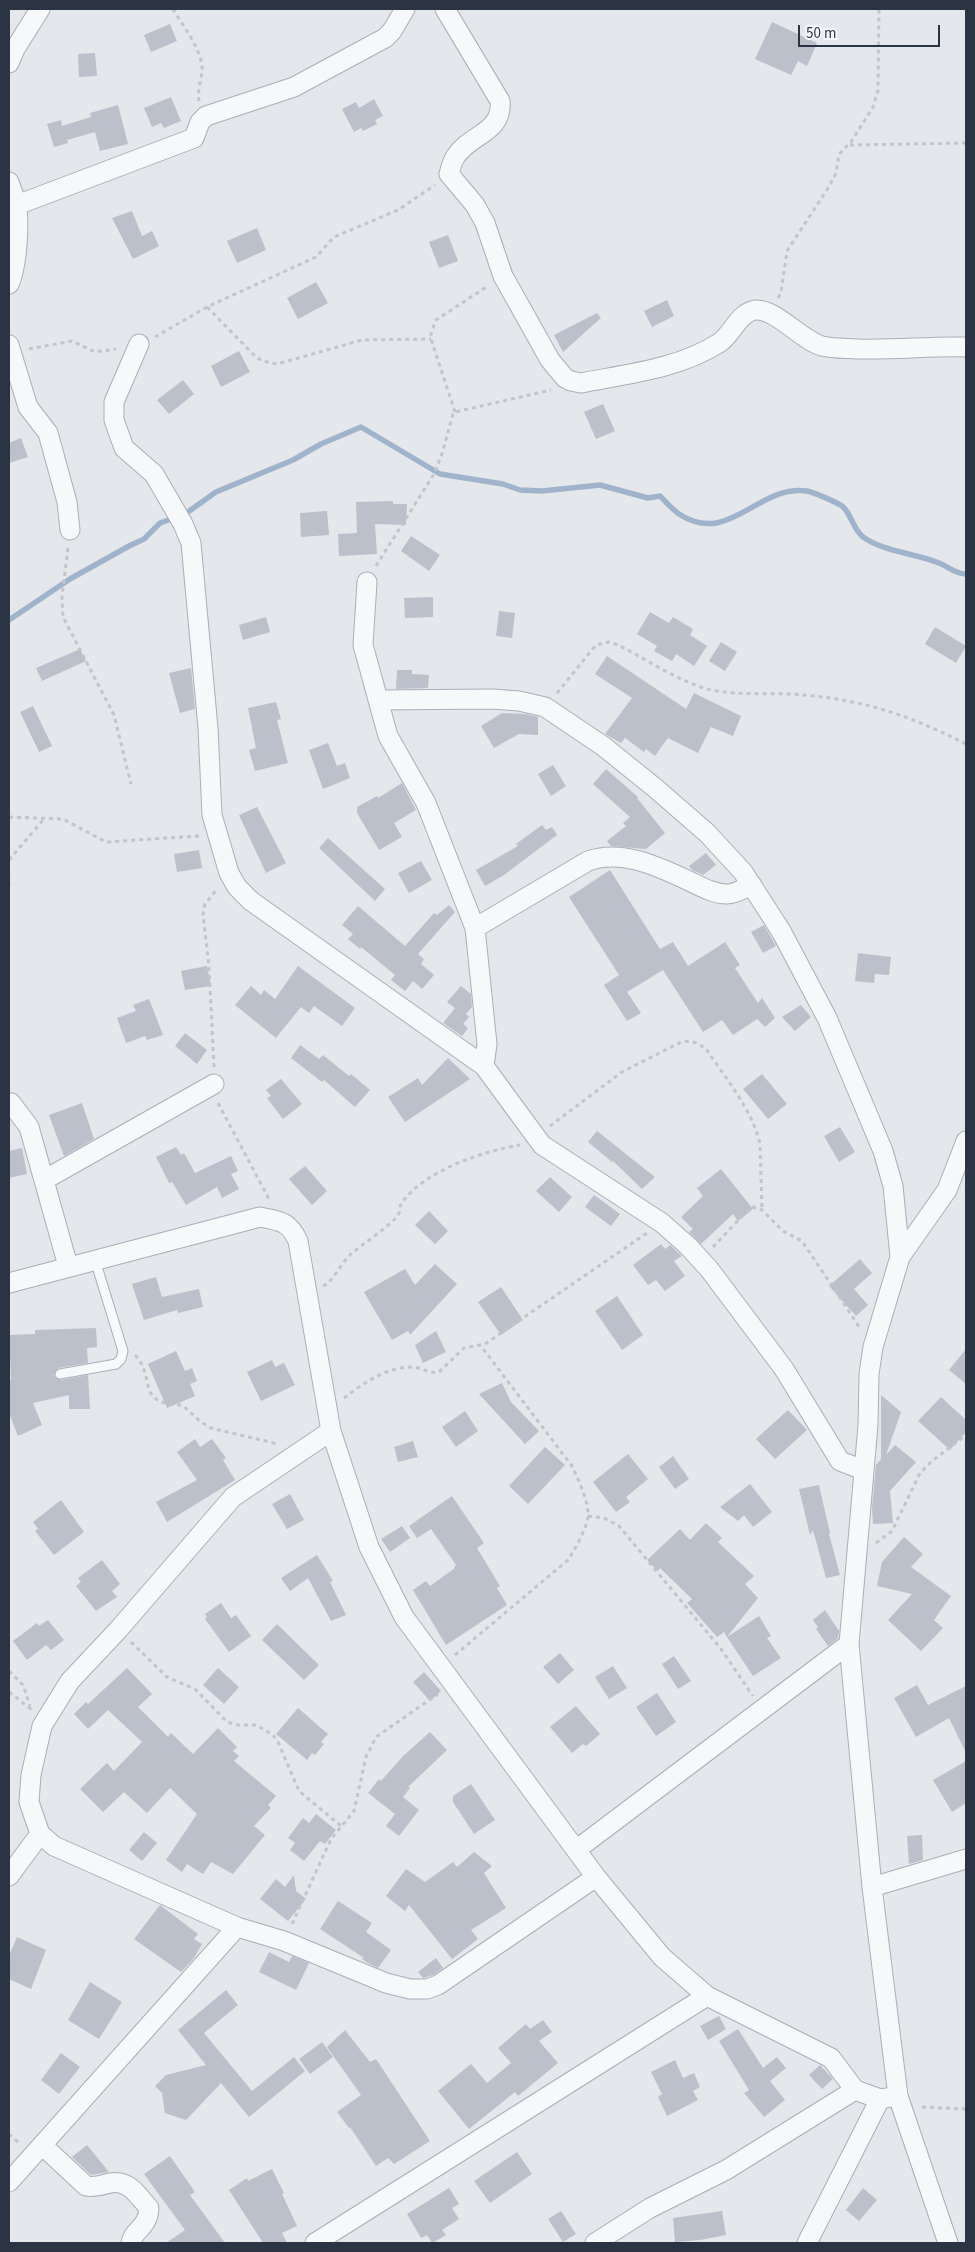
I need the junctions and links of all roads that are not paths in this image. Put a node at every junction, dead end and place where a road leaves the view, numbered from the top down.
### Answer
1 (40, 9) edge
2 (405, 9) edge
3 (445, 9) edge
4 (9, 63) edge
5 (9, 182) edge
6 (13, 206) edge
7 (9, 284) edge
8 (139, 344) road end
9 (16, 347) edge
10 (966, 347) edge
11 (70, 530) road end
12 (367, 582) road end
13 (379, 700) junction
14 (752, 885) junction
15 (475, 928) junction
16 (484, 1066) junction
17 (214, 1084) road end
18 (11, 1103) dead end
19 (966, 1141) edge
20 (44, 1180) junction
21 (966, 1188) edge
22 (947, 1190) junction
23 (900, 1257) junction
24 (95, 1260) junction
25 (68, 1266) junction
26 (9, 1283) edge
27 (60, 1374) dead end
28 (332, 1431) junction
29 (863, 1470) junction
30 (849, 1644) junction
31 (40, 1834) junction
32 (576, 1850) junction
33 (966, 1859) edge
34 (9, 1876) edge
35 (596, 1877) junction
36 (872, 1887) junction
37 (237, 1928) junction
38 (707, 1996) junction
39 (855, 2090) junction
40 (893, 2101) junction
41 (42, 2145) junction
42 (9, 2182) edge
43 (130, 2243) edge
44 (315, 2243) edge
45 (595, 2243) edge
46 (807, 2243) edge
47 (948, 2243) edge

1 - 4 street
2 - 6 street
3 - 10 street
5 - 6 street
6 - 7 street
8 - 16 street
9 - 11 street
12 - 13 street
13 - 14 street
13 - 15 street
14 - 15 street
14 - 23 street
15 - 16 street
16 - 29 street
17 - 20 street
18 - 20 street
19 - 22 street
20 - 25 street
21 - 22 street
22 - 23 street
23 - 29 street
24 - 25 street
24 - 27 lane
24 - 28 street
25 - 26 street
28 - 31 street
28 - 32 street
29 - 30 street
30 - 32 street
30 - 36 street
31 - 34 street
31 - 37 street
32 - 35 street
33 - 36 street
35 - 37 street
35 - 38 street
36 - 40 street
37 - 41 street
38 - 39 street
38 - 44 street
39 - 40 street
39 - 45 street
40 - 46 street
40 - 47 street
41 - 42 street
41 - 43 street

